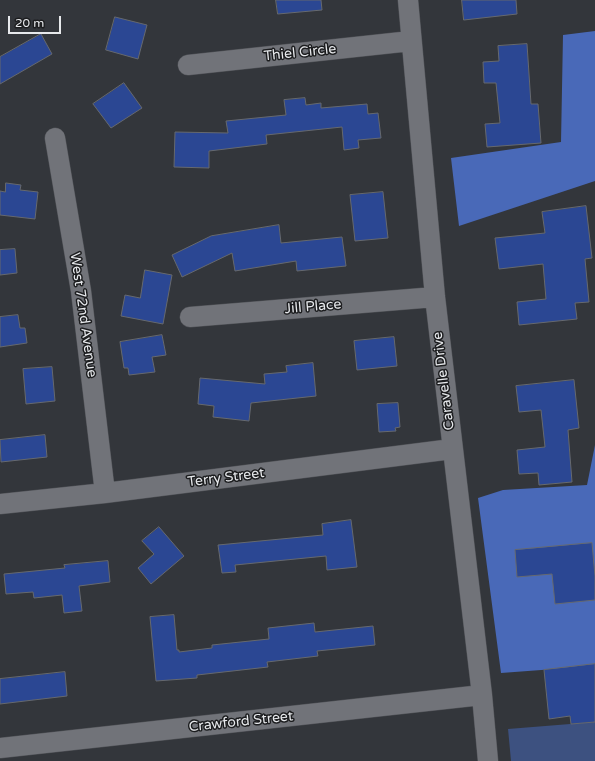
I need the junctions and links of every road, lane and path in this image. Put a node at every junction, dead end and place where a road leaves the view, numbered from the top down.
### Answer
1 (408, 0) edge
2 (412, 41) junction
3 (188, 65) dead end
4 (55, 138) dead end
5 (435, 297) junction
6 (190, 317) dead end
7 (452, 449) junction
8 (105, 493) junction
9 (0, 504) edge
10 (482, 695) junction
11 (0, 748) edge
12 (488, 761) edge

1 - 2 street, Caravelle Drive
2 - 3 street, Thiel Circle
2 - 5 street, Caravelle Drive
4 - 8 street, West 72nd Avenue
5 - 6 street, Jill Place
5 - 7 street, Caravelle Drive
7 - 8 street, Terry Street
7 - 10 street, Caravelle Drive
8 - 9 street, Terry Street
10 - 11 street, Crawford Street
10 - 12 street, Caravelle Drive

